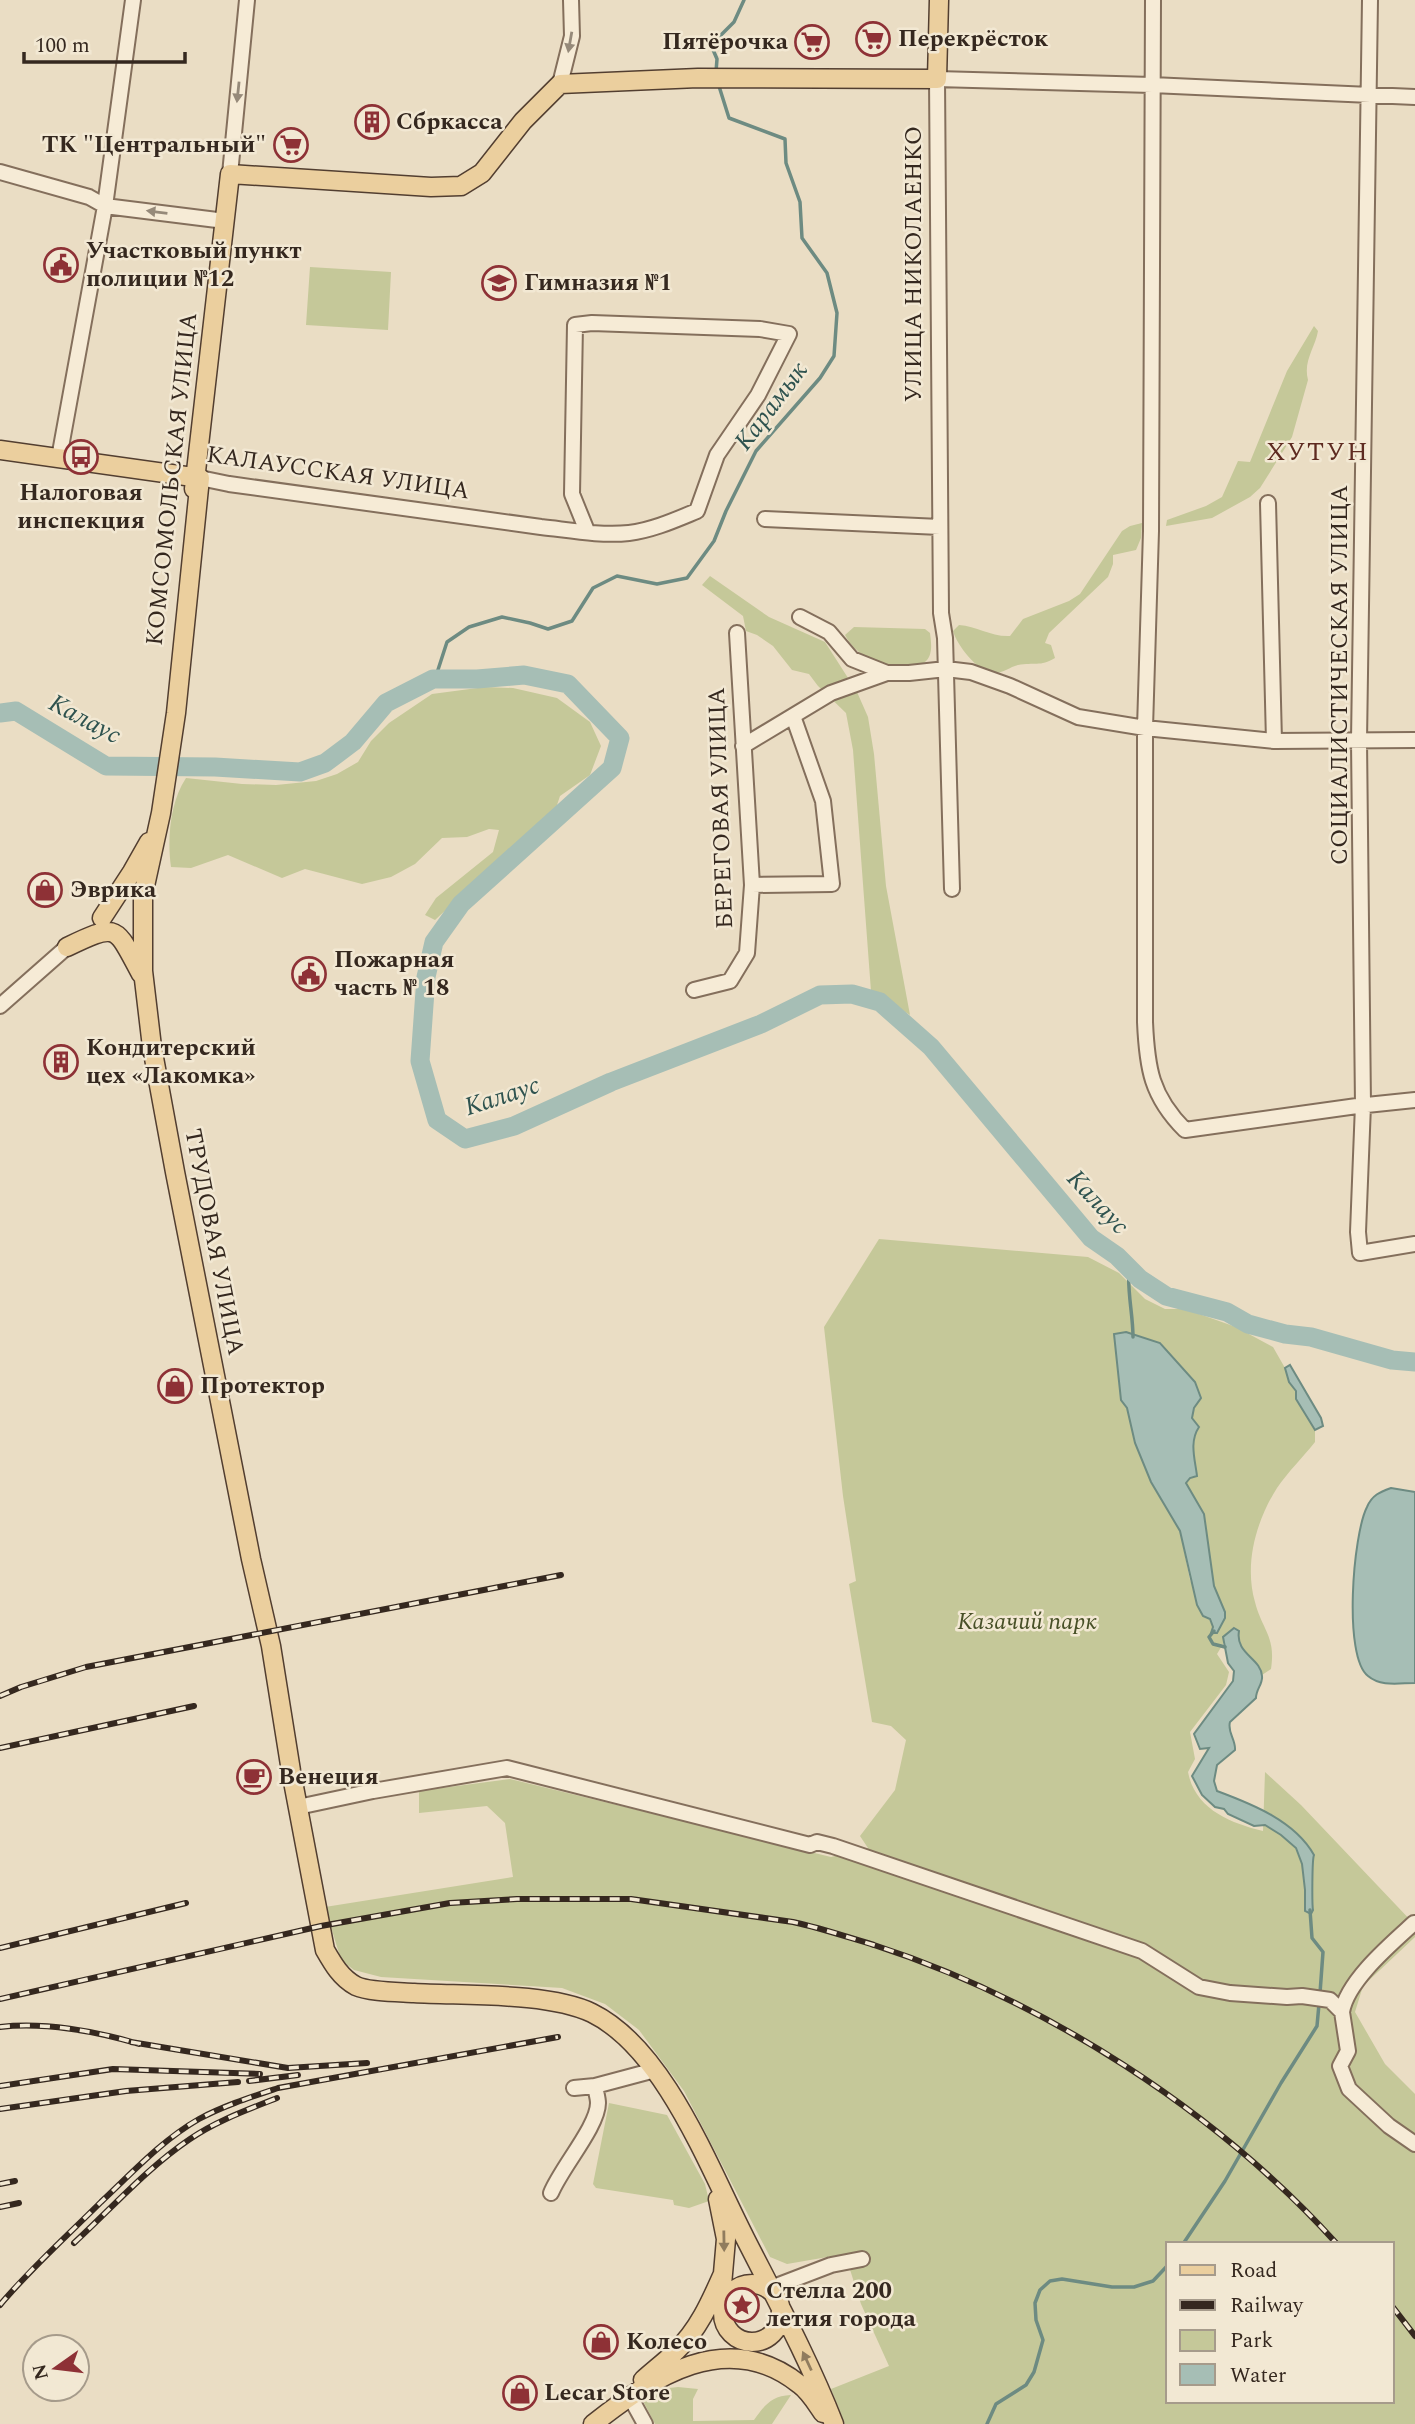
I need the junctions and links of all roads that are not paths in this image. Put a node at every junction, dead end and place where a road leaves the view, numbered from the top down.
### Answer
1 (133, 0) edge
2 (247, 0) edge
3 (571, 0) edge
4 (939, 0) edge
5 (1153, 0) edge
6 (1370, 0) edge
7 (937, 79) junction
8 (560, 84) junction
9 (1153, 85) junction
10 (1368, 95) junction
11 (1415, 97) edge
12 (0, 172) edge
13 (230, 174) junction
14 (105, 206) junction
15 (225, 220) junction
16 (0, 450) edge
17 (59, 458) junction
18 (198, 479) junction
19 (1268, 503) dead end
20 (765, 519) dead end
21 (940, 527) junction
22 (587, 531) junction
23 (800, 617) dead end
24 (737, 633) dead end
25 (946, 668) junction
26 (887, 673) junction
27 (793, 716) junction
28 (1145, 728) junction
29 (1415, 740) edge
30 (1274, 741) junction
31 (1359, 741) junction
32 (743, 746) junction
33 (162, 813) junction
34 (752, 885) junction
35 (952, 889) dead end
36 (143, 895) junction
37 (102, 918) junction
38 (67, 947) junction
39 (144, 979) junction
40 (694, 990) dead end
41 (0, 1006) edge
42 (1415, 1100) edge
43 (1363, 1105) junction
44 (1415, 1244) edge
45 (298, 1807) junction
46 (1414, 1923) edge
47 (1342, 2012) junction
48 (655, 2070) junction
49 (595, 2086) junction
50 (575, 2088) dead end
51 (1415, 2144) edge
52 (714, 2175) junction
53 (551, 2193) dead end
54 (862, 2259) dead end
55 (722, 2276) junction
56 (775, 2294) junction
57 (723, 2308) junction
58 (750, 2343) junction
59 (718, 2358) junction
60 (772, 2369) junction
61 (629, 2395) junction
62 (593, 2424) edge
63 (645, 2424) edge
64 (833, 2424) edge

1 - 14 street
2 -> 13 street, КОМСОМОЛЬСКАЯ УЛИЦА
3 -> 8 street
4 - 7 main road, УЛИЦА НИКОЛАЕНКО
5 - 9 street
6 - 10 street, СОЦИАЛИСТИЧЕСКАЯ УЛИЦА
7 - 8 main road
7 - 9 street
7 - 21 street, УЛИЦА НИКОЛАЕНКО
8 - 13 main road
9 - 10 street
9 - 28 street
10 - 11 street
10 - 31 street, СОЦИАЛИСТИЧЕСКАЯ УЛИЦА
12 - 14 street
13 - 15 main road, КОМСОМОЛЬСКАЯ УЛИЦА
15 -> 14 street
14 - 17 street
15 - 18 main road, КОМСОМОЛЬСКАЯ УЛИЦА
16 - 17 main road, КАЛАУССКАЯ УЛИЦА
17 - 18 main road, КАЛАУССКАЯ УЛИЦА
18 - 22 street, КАЛАУССКАЯ УЛИЦА
18 - 33 main road, КОМСОМОЛЬСКАЯ УЛИЦА
19 - 30 street
20 - 21 street
21 - 25 street, УЛИЦА НИКОЛАЕНКО
22 - 22 street, КАЛАУССКАЯ УЛИЦА
23 - 26 street
24 - 32 street, БЕРЕГОВАЯ УЛИЦА
25 - 26 street
25 - 28 street
25 - 35 street, УЛИЦА НИКОЛАЕНКО
26 - 27 street
27 - 32 street
27 - 34 street
28 - 30 street
28 - 43 street
29 - 31 street
30 - 31 street
31 - 43 street, СОЦИАЛИСТИЧЕСКАЯ УЛИЦА
32 - 34 street, БЕРЕГОВАЯ УЛИЦА
33 - 36 main road, ТРУДОВАЯ УЛИЦА
33 - 37 main road
34 - 40 street, БЕРЕГОВАЯ УЛИЦА
36 - 37 main road
36 - 39 main road, ТРУДОВАЯ УЛИЦА
37 - 38 main road
38 - 39 main road
38 - 41 street
39 - 45 main road, ТРУДОВАЯ УЛИЦА
42 - 43 street
43 - 44 street, СОЦИАЛИСТИЧЕСКАЯ УЛИЦА
45 - 47 street
45 - 48 main road, ТРУДОВАЯ УЛИЦА
46 - 47 street
47 - 51 street
48 - 49 street
48 - 52 main road, ТРУДОВАЯ УЛИЦА
49 - 50 street
49 - 53 street
52 -> 55 main road
52 - 56 main road, ТРУДОВАЯ УЛИЦА
54 - 56 street
55 - 57 main road
55 - 61 main road
56 - 57 main road
56 - 58 main road
64 -> 56 main road, ТРУДОВАЯ УЛИЦА
57 - 58 main road
58 - 59 main road
58 - 60 main road
59 - 60 main road
59 - 61 main road
60 - 64 main road
61 - 62 main road
61 - 63 street

